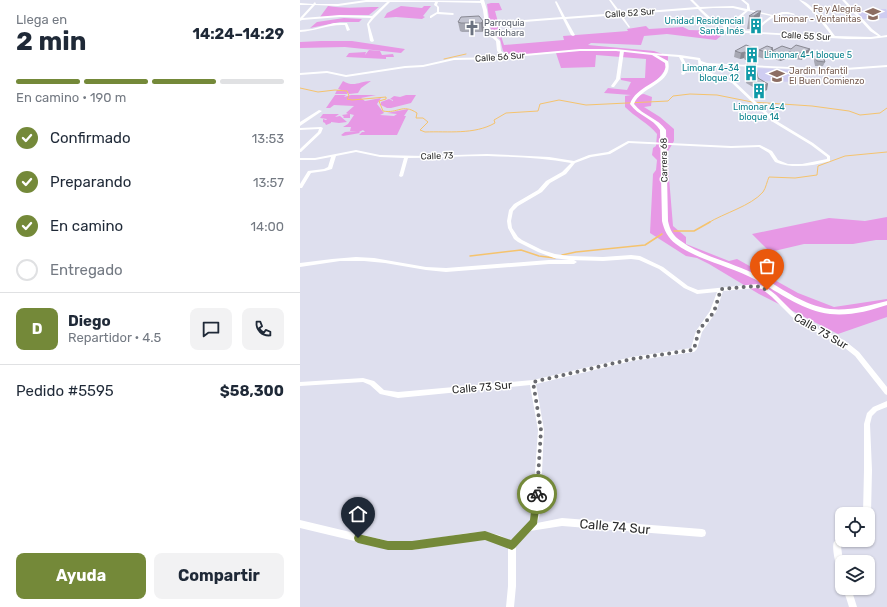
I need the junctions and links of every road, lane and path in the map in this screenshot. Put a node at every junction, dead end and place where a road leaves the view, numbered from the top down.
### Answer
1 (445, 0) edge
2 (610, 0) edge
3 (691, 0) edge
4 (742, 0) edge
5 (800, 0) edge
6 (843, 0) edge
7 (438, 1) junction
8 (482, 1) edge
9 (389, 2) junction
10 (556, 2) dead end
11 (315, 3) junction
12 (300, 4) edge
13 (698, 7) junction
14 (747, 10) junction
15 (436, 13) junction
16 (453, 14) dead end
17 (619, 14) junction
18 (794, 14) dead end
19 (773, 16) junction
20 (373, 17) junction
21 (431, 17) dead end
22 (564, 18) junction
23 (300, 20) edge
24 (487, 24) junction
25 (724, 26) junction
26 (629, 27) dead end
27 (348, 30) dead end
28 (300, 31) edge
29 (753, 32) junction
30 (573, 35) dead end
31 (887, 36) edge
32 (834, 37) junction
33 (881, 37) junction
34 (372, 40) dead end
35 (622, 51) junction
36 (653, 54) junction
37 (514, 56) junction
38 (680, 56) junction
39 (700, 62) junction
40 (707, 64) junction
41 (732, 65) junction
42 (699, 66) junction
43 (882, 66) junction
44 (887, 66) edge
45 (887, 71) edge
46 (300, 74) edge
47 (683, 74) dead end
48 (733, 82) junction
49 (613, 86) dead end
50 (320, 111) dead end
51 (300, 125) edge
52 (300, 129) edge
53 (663, 144) junction
54 (300, 151) edge
55 (334, 155) junction
56 (406, 157) junction
57 (300, 159) edge
58 (574, 162) junction
59 (400, 176) dead end
60 (300, 187) edge
61 (587, 259) junction
62 (300, 265) edge
63 (721, 289) junction
64 (887, 303) edge
65 (533, 382) junction
66 (300, 384) edge
67 (887, 392) edge
68 (887, 404) edge
69 (867, 507) edge
70 (300, 524) edge
71 (529, 528) junction
72 (702, 533) dead end
73 (512, 545) junction
74 (849, 595) edge
75 (510, 607) edge
76 (853, 607) edge

1 - 7 street
2 - 17 street
3 - 13 street
4 - 14 street
5 - 32 street
6 - 33 street
7 - 8 street
7 - 9 street
7 - 15 street
8 - 24 street
9 - 11 street
9 - 20 street
10 - 22 street
11 - 12 street
11 - 23 street
13 - 14 street, Calle 52 Sur
13 - 17 street, Calle 52 Sur
13 - 25 street
14 - 19 street, Calle 52 Sur
14 - 25 street
15 - 16 street
15 - 21 street
17 - 22 street, Calle 52 Sur
17 - 26 street
18 - 19 street
19 - 29 street
20 - 23 street
20 - 34 street
22 - 24 street, Calle 52 Sur
22 - 30 street
24 - 37 street
25 - 29 street, Calle 55 Sur
27 - 28 street
29 - 32 street, Calle 55 Sur
31 - 33 street, Calle 55 Sur
32 - 33 street, Calle 55 Sur
35 - 36 street, Calle 56 Sur
35 - 37 street, Calle 56 Sur
35 - 49 street
36 - 38 street, Calle 56 Sur
36 - 53 street, Carrera 68
37 - 46 street, Calle 56 Sur
38 - 39 street, Calle 56 Sur
38 - 47 street
39 - 40 street, Calle 56 Sur
39 - 42 street
40 - 41 street
40 - 42 street
41 - 43 street
41 - 48 street
42 - 48 street
43 - 44 street
43 - 45 street
48 - 53 street
50 - 51 street
52 - 54 street
53 - 58 street
53 - 64 street, Carrera 68
55 - 56 street, Calle 73
55 - 57 street, Calle 73
55 - 60 street
56 - 58 street, Calle 73
56 - 59 street
58 - 61 street, Calle 73 Sur
61 - 62 street
61 - 63 street, Calle 73 Sur
63 - 65 street, Calle 73 Sur
63 - 67 street, Calle 73 Sur
65 - 66 street, Calle 73 Sur
65 - 71 street
68 - 69 street
70 - 73 street
71 - 72 street, Calle 74 Sur
71 - 73 street
73 - 75 street
74 - 76 street

